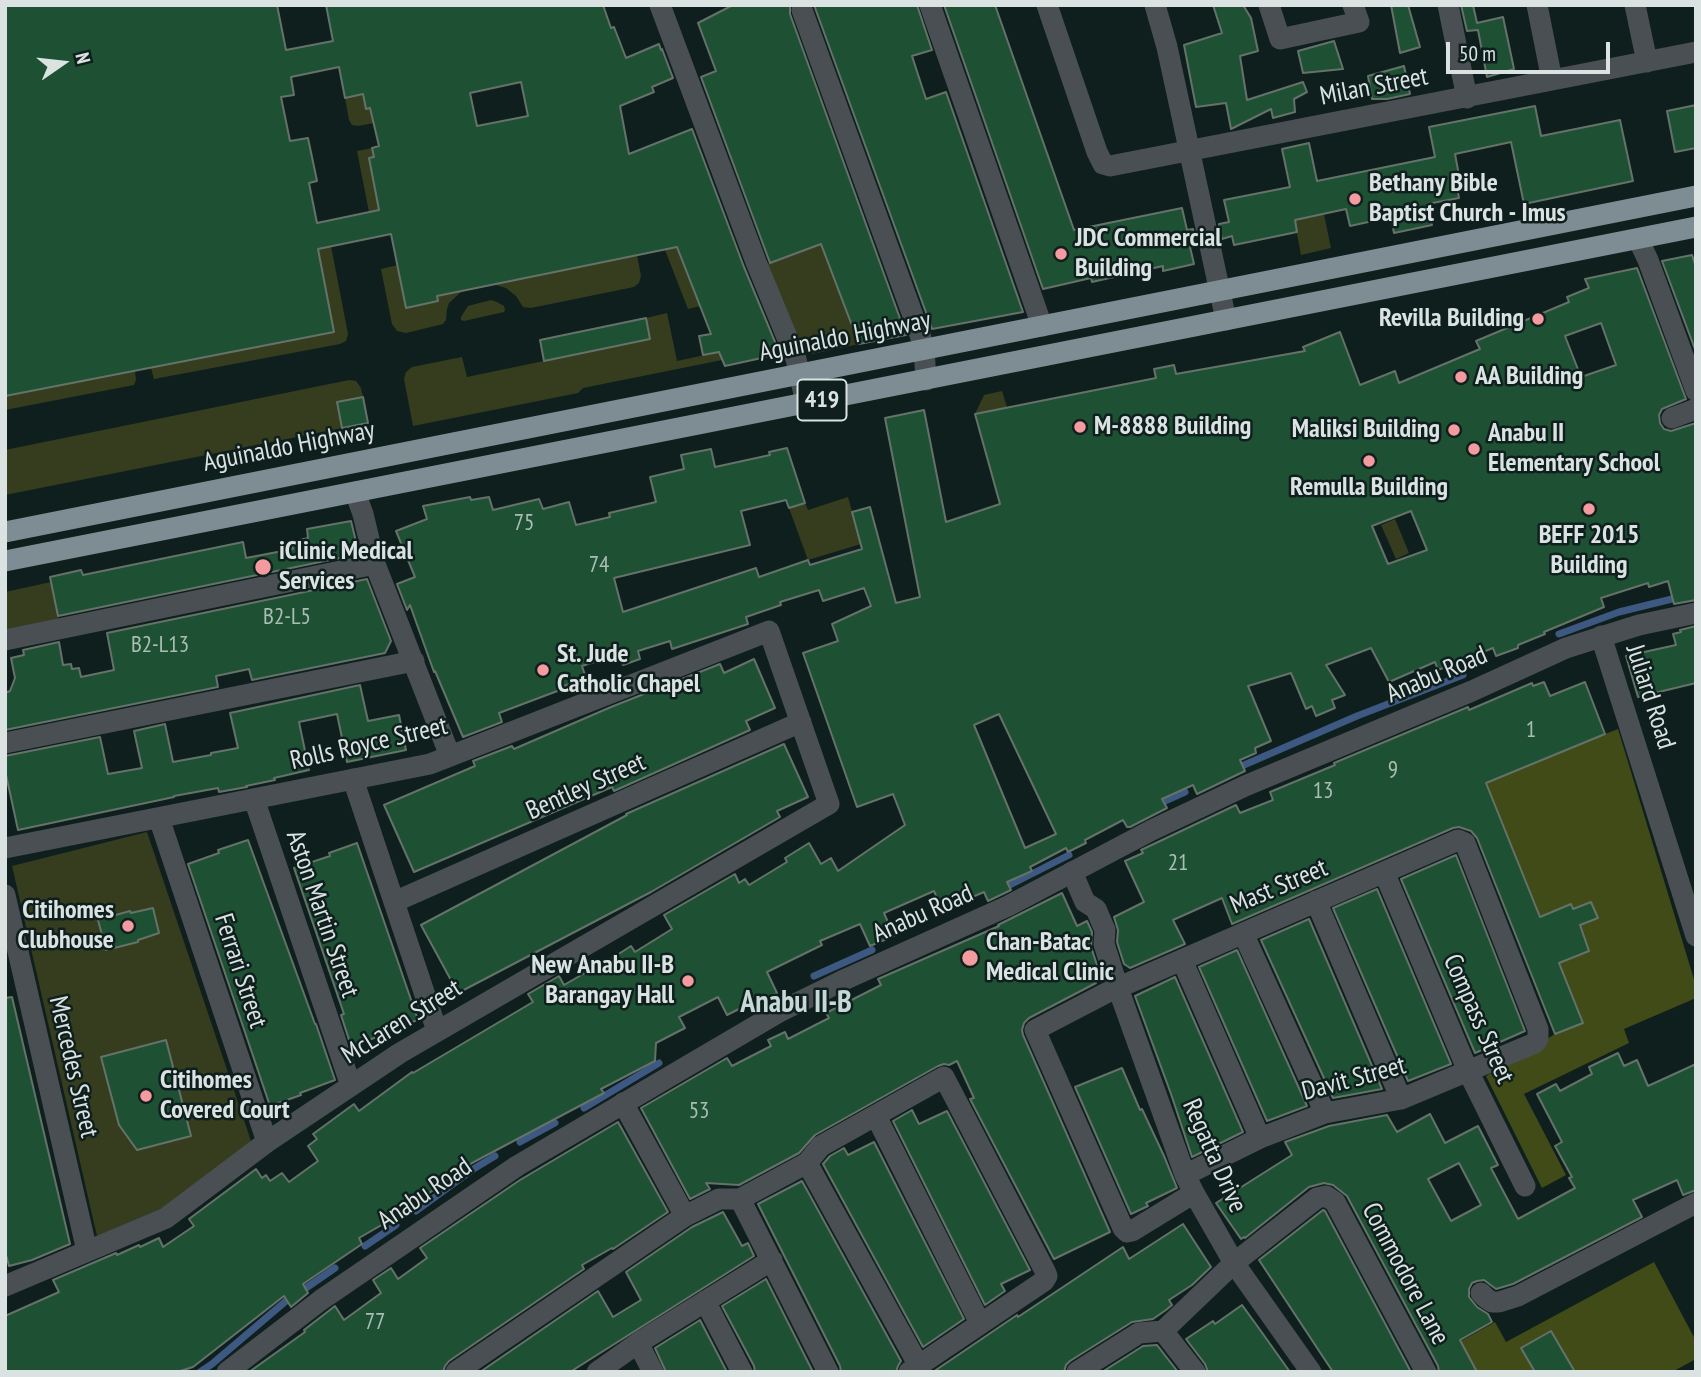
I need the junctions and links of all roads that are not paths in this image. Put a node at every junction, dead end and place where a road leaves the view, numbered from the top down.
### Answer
1 (660, 5) edge
2 (930, 5) edge
3 (1046, 5) edge
4 (1155, 5) edge
5 (1269, 5) edge
6 (1353, 5) edge
7 (1448, 5) edge
8 (1537, 5) edge
9 (1635, 5) edge
10 (802, 10) dead end
11 (1696, 52) edge
12 (1647, 62) junction
13 (1552, 80) junction
14 (1467, 97) junction
15 (1190, 152) junction
16 (1696, 196) edge
17 (1696, 227) edge
18 (1638, 239) junction
19 (1220, 290) junction
20 (1226, 320) junction
21 (1042, 326) junction
22 (923, 349) junction
23 (799, 374) junction
24 (926, 380) junction
25 (1696, 391) edge
26 (806, 403) junction
27 (1696, 409) edge
28 (1672, 418) dead end
29 (355, 492) junction
30 (5, 532) edge
31 (5, 561) edge
32 (375, 564) junction
33 (1696, 613) edge
34 (1601, 636) junction
35 (5, 640) edge
36 (414, 661) junction
37 (801, 722) junction
38 (5, 743) edge
39 (450, 756) junction
40 (353, 779) junction
41 (254, 799) junction
42 (159, 818) junction
43 (5, 848) edge
44 (1072, 872) junction
45 (1384, 872) junction
46 (5, 895) edge
47 (1316, 901) junction
48 (394, 902) junction
49 (1243, 933) junction
50 (1696, 936) edge
51 (1182, 960) junction
52 (1118, 988) junction
53 (1035, 1030) joint
54 (438, 1031) junction
55 (1538, 1039) joint
56 (1468, 1071) junction
57 (351, 1086) junction
58 (1401, 1099) junction
59 (623, 1104) junction
60 (1325, 1113) junction
61 (876, 1115) junction
62 (1260, 1138) junction
63 (267, 1142) junction
64 (807, 1163) junction
65 (1189, 1184) junction
66 (1525, 1186) dead end
67 (740, 1199) junction
68 (1696, 1203) edge
69 (685, 1216) junction
70 (87, 1251) junction
71 (772, 1259) junction
72 (1234, 1263) junction
73 (5, 1286) edge
74 (1481, 1293) dead end
75 (705, 1301) junction
76 (980, 1323) junction
77 (1163, 1331) junction
78 (638, 1343) junction
79 (914, 1369) edge
80 (227, 1372) edge
81 (456, 1372) edge
82 (597, 1372) edge
83 (653, 1372) edge
84 (742, 1372) edge
85 (828, 1372) edge
86 (1077, 1372) edge
87 (1195, 1372) edge
88 (1311, 1372) edge
89 (1426, 1372) edge

1 - 23 street
2 - 21 street
3 - 15 street, Milan Street
4 - 15 street
5 - 6 street
7 - 14 street
8 - 13 street
9 - 12 street
10 - 22 street
11 - 12 street, Milan Street
12 - 13 street, Milan Street
13 - 14 street, Milan Street
14 - 15 street, Milan Street
15 - 19 street
16 - 19 highway, Aguinaldo Highway / 419
17 - 18 highway, 419
18 - 20 highway, 419
18 - 25 street
19 - 20 street
19 - 21 highway, Aguinaldo Highway / 419
20 - 24 highway, 419
21 - 22 highway, Aguinaldo Highway / 419
22 - 23 highway, Aguinaldo Highway / 419
22 - 24 street
23 - 26 street
23 - 30 highway, Aguinaldo Highway / 419
24 - 26 highway, 419
26 - 29 highway, 419
27 - 28 street
29 - 31 highway, 419
29 - 32 street
32 - 35 street
32 - 36 street
33 - 34 street, Anabu Road
34 - 44 street, Anabu Road
34 - 50 street, Juliard Road
36 - 38 street
36 - 39 street
37 - 39 street, Rolls Royce Street
37 - 48 street, Bentley Street
37 - 54 street, McLaren Street
39 - 40 street, Rolls Royce Street
40 - 41 street, Rolls Royce Street
40 - 48 street
41 - 42 street, Rolls Royce Street
41 - 57 street, Aston Martin Street
42 - 43 street, Rolls Royce Street
42 - 63 street, Ferrari Street
44 - 52 street, Regatta Drive
44 - 59 street, Anabu Road
45 - 47 street, Mast Street
45 - 55 street, Mast Street
45 - 56 street, Compass Street
46 - 70 street, Mercedes Street
47 - 49 street, Mast Street
47 - 58 street
48 - 54 street
49 - 51 street, Mast Street
49 - 60 street
51 - 52 street, Mast Street
51 - 62 street
52 - 53 street, Mast Street
52 - 65 street, Regatta Drive
53 - 65 street, Davit Street
54 - 57 street, McLaren Street
55 - 56 street, Davit Street
56 - 58 street, Davit Street
56 - 66 street, Compass Street
57 - 63 street, McLaren Street
58 - 60 street, Davit Street
59 - 69 street
59 - 80 street, Anabu Road
60 - 62 street, Davit Street
61 - 64 street
61 - 76 street
61 - 76 street
62 - 65 street, Davit Street
63 - 70 street, McLaren Street
64 - 67 street
64 - 79 street
65 - 72 street, Regatta Drive
67 - 69 street
67 - 71 street
68 - 74 street
69 - 81 street
70 - 73 street, McLaren Street
71 - 75 street
71 - 85 street
72 - 77 street
72 - 88 street, Regatta Drive
72 - 89 street, Commodore Lane
75 - 78 street
75 - 84 street
76 - 79 street
77 - 86 street
77 - 87 street
78 - 82 street
78 - 83 street

